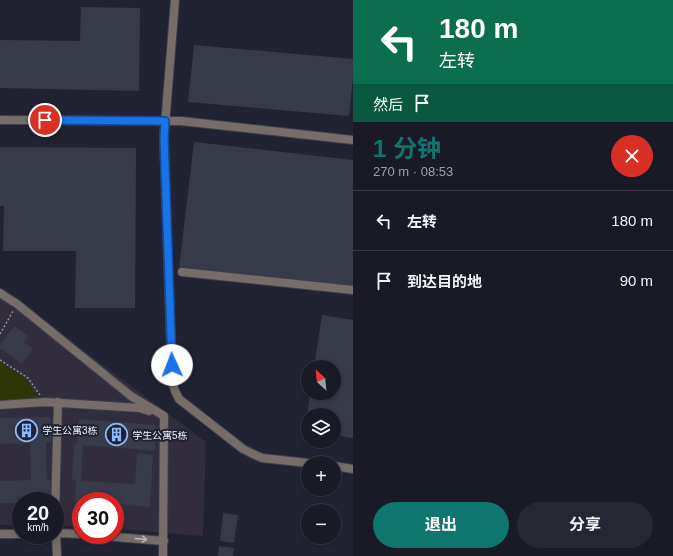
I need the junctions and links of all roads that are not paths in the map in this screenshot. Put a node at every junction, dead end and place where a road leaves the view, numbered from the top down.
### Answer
1 (175, 0) edge
2 (0, 120) edge
3 (165, 121) junction
4 (353, 140) edge
5 (182, 272) dead end
6 (353, 290) edge
7 (0, 293) edge
8 (58, 402) junction
9 (0, 405) edge
10 (164, 416) junction
11 (301, 462) edge
12 (341, 467) edge
13 (353, 469) edge
14 (56, 492) edge
15 (0, 534) edge
16 (12, 534) edge
17 (124, 538) edge
18 (164, 541) junction
19 (56, 544) edge
20 (57, 556) edge
21 (163, 556) edge

1 - 3 street
2 - 3 street
3 - 4 street
3 - 11 street
5 - 6 street
7 - 10 street
8 - 9 street
8 - 10 street
8 - 14 street
10 - 18 street
12 - 13 street
15 - 16 street
17 -> 18 street
18 - 21 street
19 - 20 street

